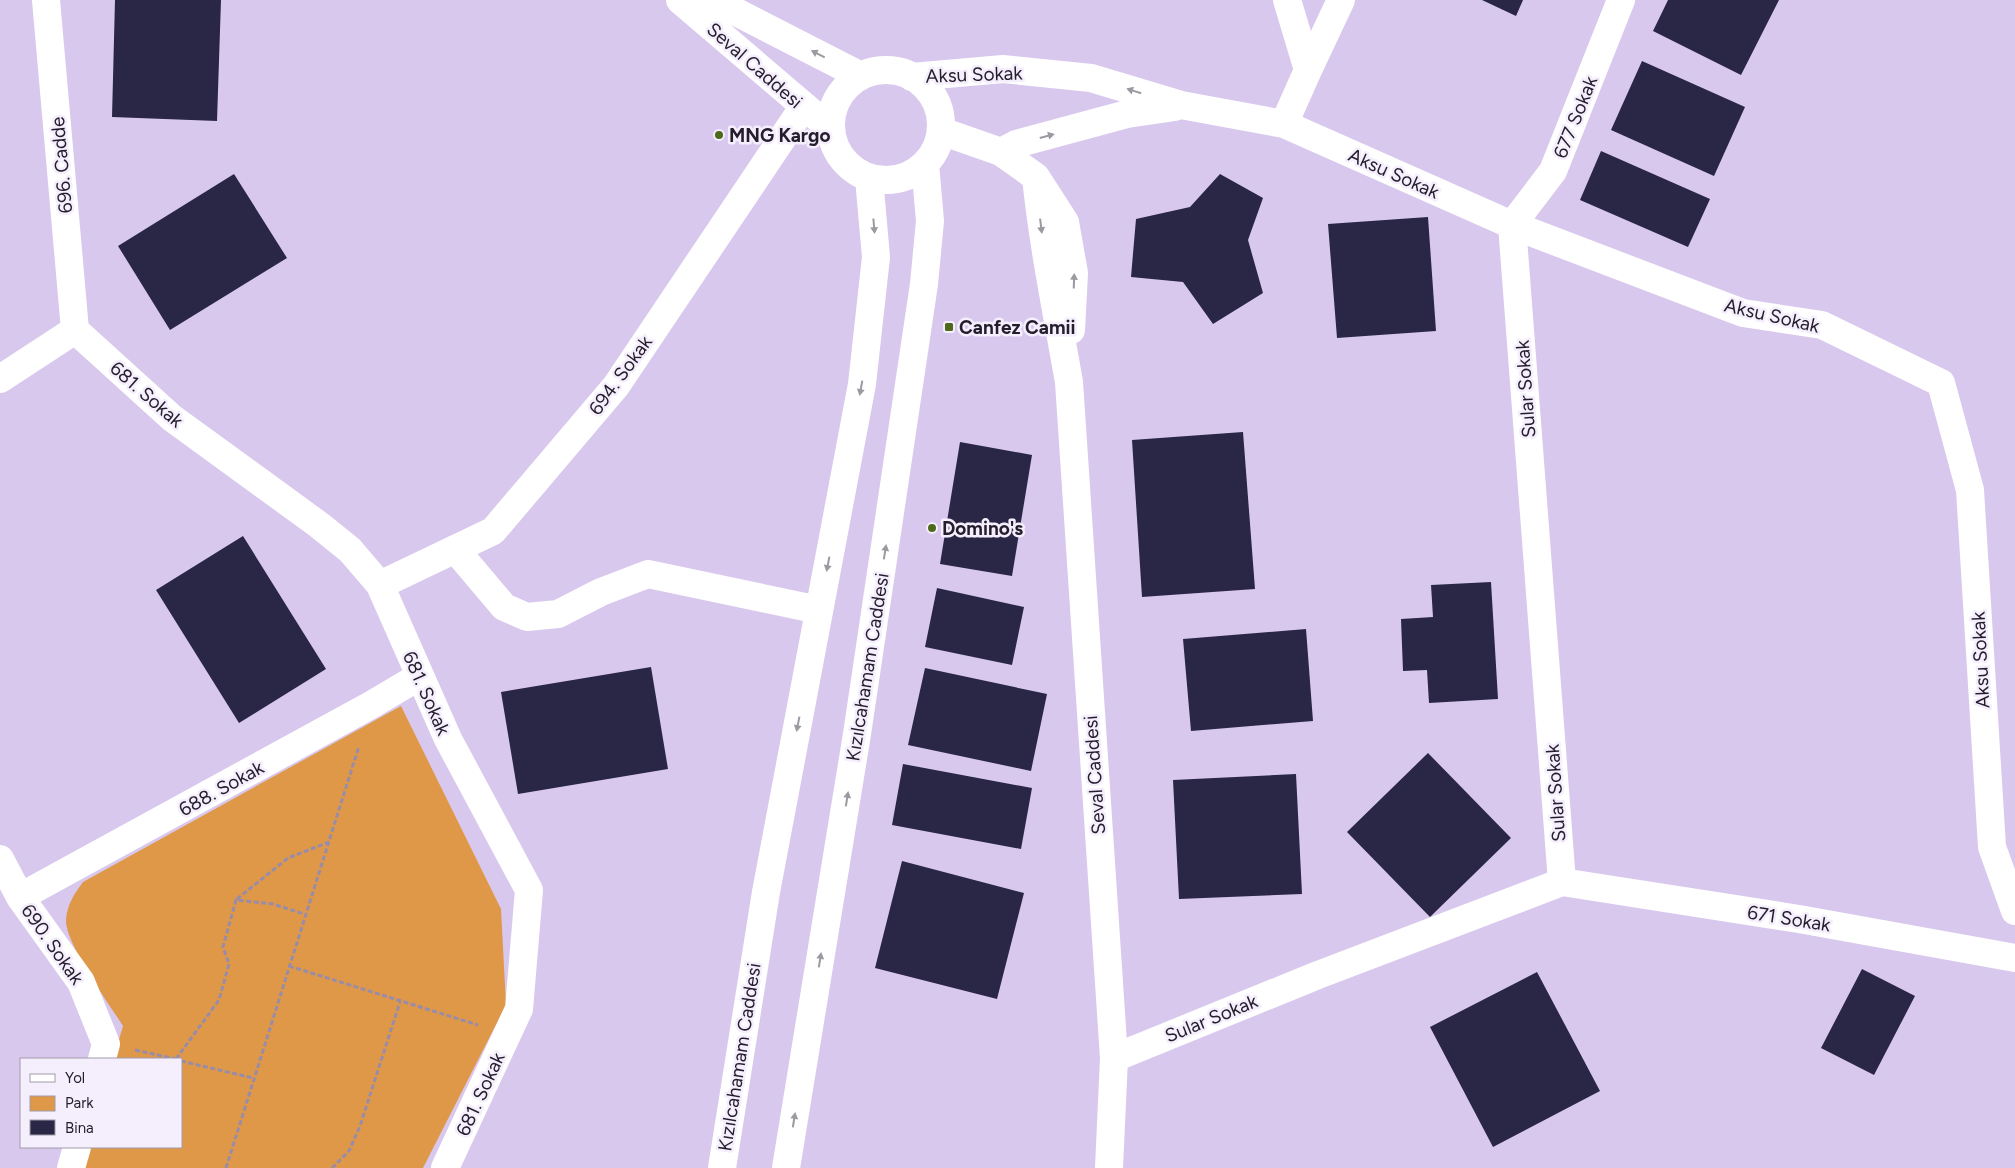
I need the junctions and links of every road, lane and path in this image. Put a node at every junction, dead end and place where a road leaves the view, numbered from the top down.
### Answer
1 (46, 0) edge
2 (680, 0) edge
3 (713, 0) edge
4 (1287, 0) edge
5 (1341, 0) edge
6 (1621, 0) edge
7 (1308, 70) junction
8 (861, 76) junction
9 (912, 77) junction
10 (804, 106) junction
11 (1181, 106) junction
12 (1284, 124) junction
13 (831, 130) junction
14 (941, 131) junction
15 (1001, 152) junction
16 (926, 164) junction
17 (869, 178) junction
18 (1512, 225) junction
19 (75, 330) junction
20 (0, 379) edge
21 (455, 549) junction
22 (380, 585) junction
23 (819, 610) junction
24 (420, 676) junction
25 (372, 705) junction
26 (329, 842) junction
27 (0, 859) edge
28 (1562, 882) junction
29 (20, 897) junction
30 (236, 900) junction
31 (2015, 911) edge
32 (307, 915) junction
33 (2015, 958) edge
34 (289, 966) junction
35 (400, 1002) junction
36 (508, 1033) junction
37 (104, 1052) edge
38 (166, 1058) edge
39 (177, 1058) edge
40 (1114, 1058) junction
41 (182, 1061) edge
42 (253, 1078) junction
43 (77, 1148) edge
44 (451, 1164) edge
45 (71, 1168) edge
46 (226, 1168) edge
47 (332, 1168) edge
48 (722, 1168) edge
49 (786, 1168) edge
50 (1109, 1168) edge

1 - 19 street, 696. Cadde
2 - 10 street, Seval Caddesi
8 -> 3 street, Seval Caddesi
4 - 7 street
5 - 7 street
6 - 18 street, 677 Sokak
7 - 12 street
8 - 9 street, Seval Caddesi
8 - 13 street, Seval Caddesi
11 -> 9 street, Aksu Sokak
9 - 14 street, Seval Caddesi
10 - 13 street, Seval Caddesi
10 - 21 street, 694. Sokak
11 - 12 street, Aksu Sokak
15 -> 11 street, Aksu Sokak
12 - 18 street, Aksu Sokak
13 - 17 street, Seval Caddesi
14 - 15 street, Seval Caddesi
14 - 16 street, Seval Caddesi
15 - 40 street, Seval Caddesi
16 - 17 street, Seval Caddesi
49 -> 16 street, Kızılcahamam Caddesi
17 -> 23 street, Kızılcahamam Caddesi
18 - 28 street, Sular Sokak
18 - 31 street, Aksu Sokak
19 - 20 street
19 - 22 street, 681. Sokak
21 - 22 street, 694. Sokak
21 - 23 street
22 - 24 street, 681. Sokak
23 -> 48 street, Kızılcahamam Caddesi
24 - 25 street, 688. Sokak
24 - 36 street, 681. Sokak
25 - 26 path
25 - 29 street, 688. Sokak
26 - 30 path
26 - 32 path
27 - 29 street, 690. Sokak
28 - 33 street, 671 Sokak
28 - 40 street, Sular Sokak
29 - 37 street, 690. Sokak
30 - 32 path
30 - 39 path
32 - 34 path
34 - 35 path
34 - 42 path
35 - 36 path
35 - 47 path
36 - 44 street, 681. Sokak
37 - 38 path
40 - 50 street, Seval Caddesi
41 - 42 path
42 - 46 path
43 - 45 street

